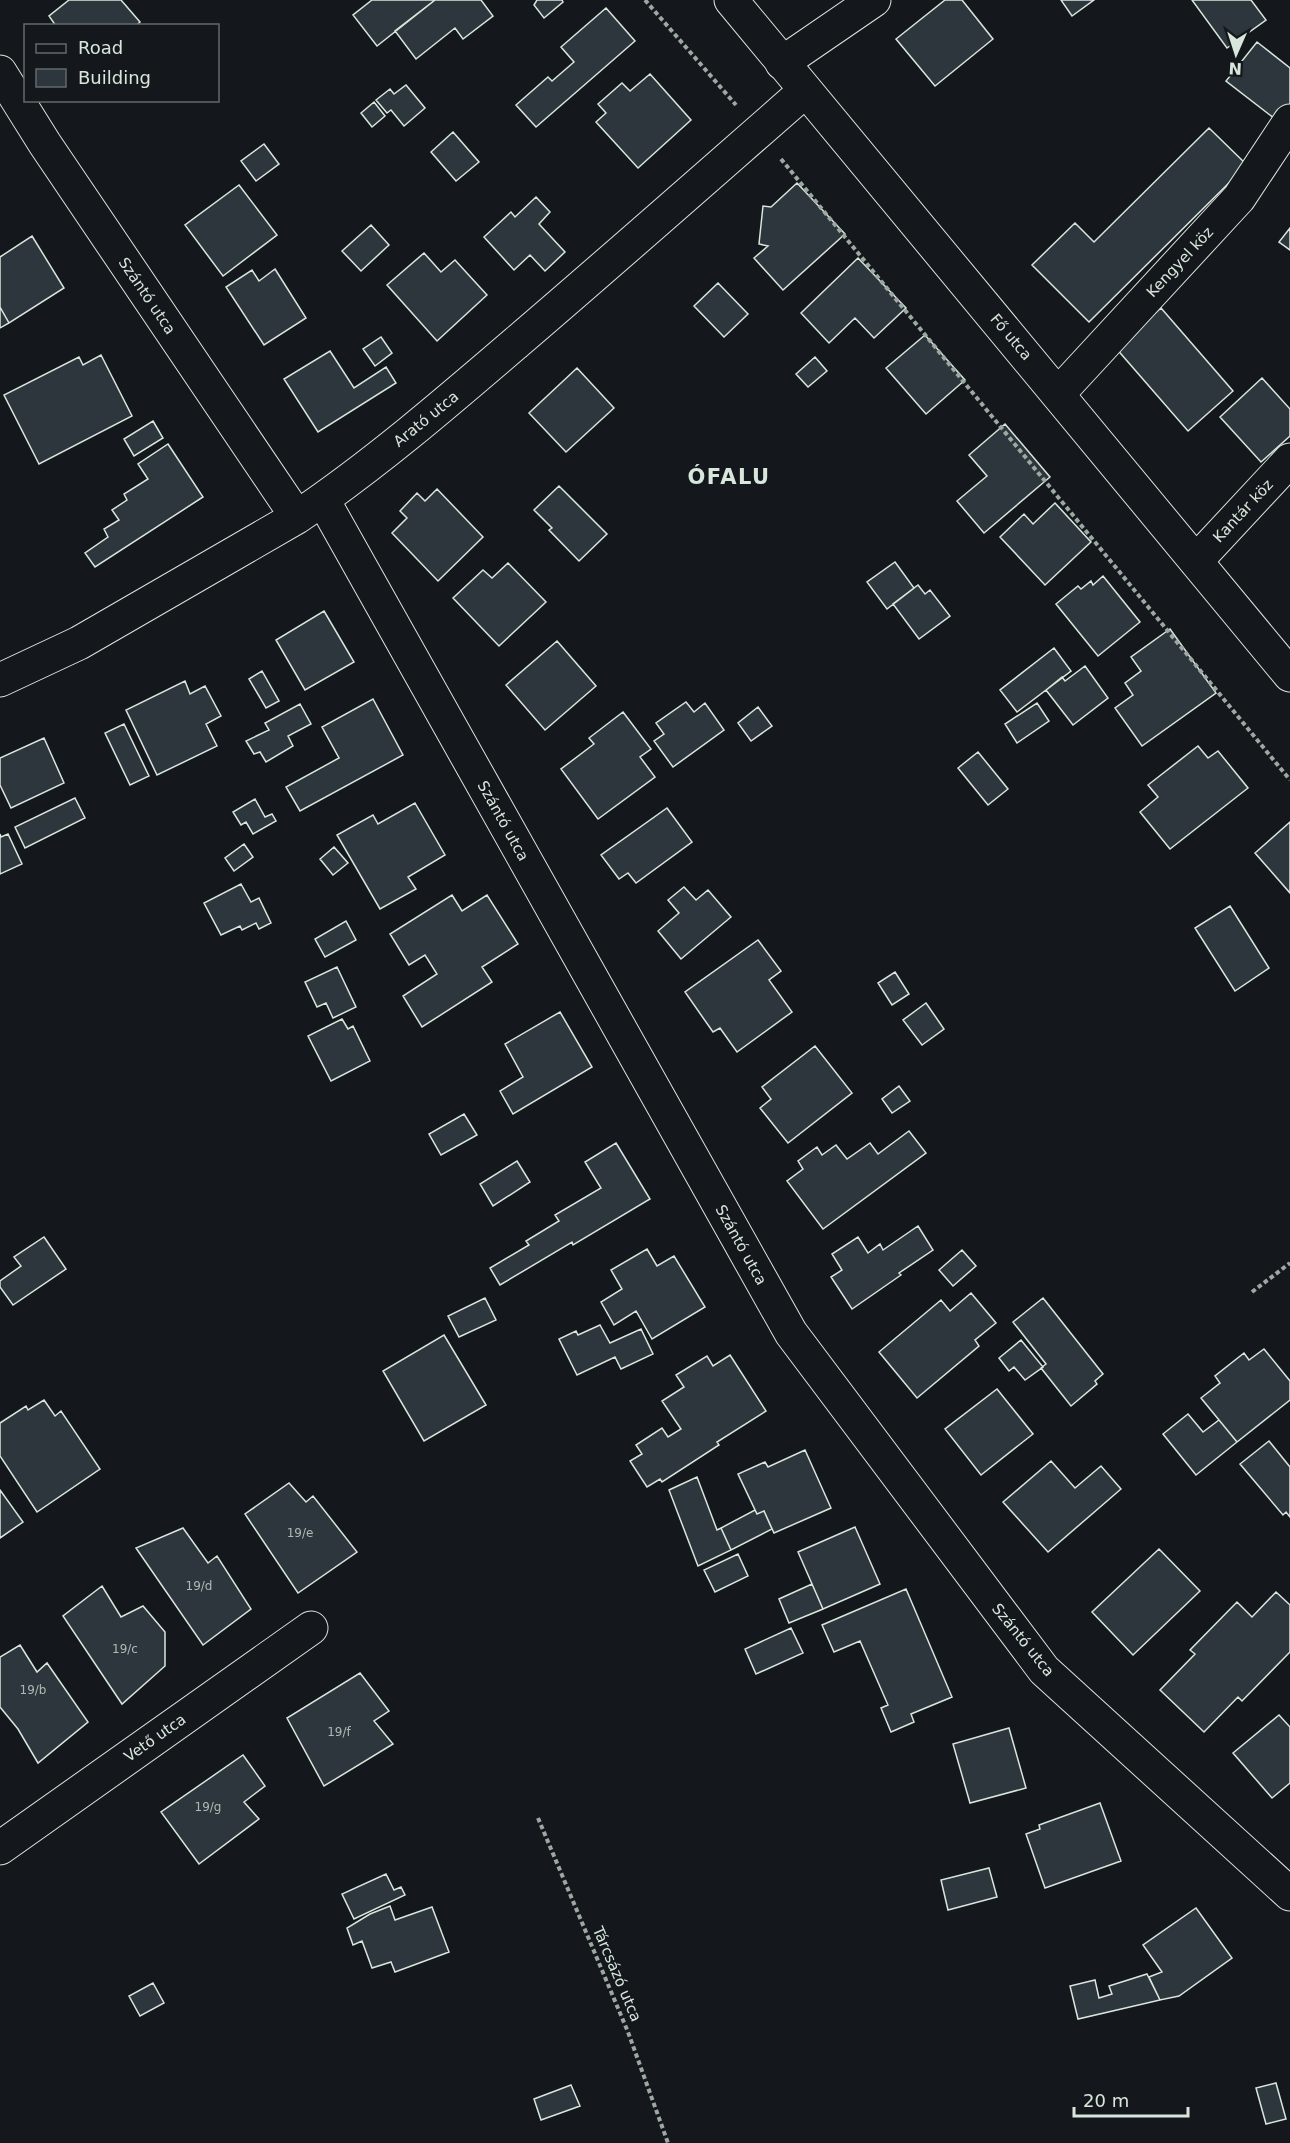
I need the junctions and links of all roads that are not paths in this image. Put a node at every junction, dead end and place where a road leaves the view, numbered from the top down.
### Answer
1 (731, 0) edge
2 (873, 0) edge
3 (782, 63) junction
4 (0, 72) edge
5 (805, 91) junction
6 (1290, 121) edge
7 (1058, 394) junction
8 (1290, 460) edge
9 (310, 509) junction
10 (1197, 561) junction
11 (1290, 675) edge
12 (0, 680) edge
13 (311, 1628) dead end
14 (0, 1848) edge
15 (1290, 1894) edge

1 - 3 street, Fő utca
2 - 3 street
3 - 5 street, Fő utca
4 - 9 street, Szántó utca
5 - 7 street, Fő utca
5 - 9 street, Arató utca
6 - 7 street, Kengyel köz
7 - 10 street, Fő utca
8 - 10 street, Kantár köz
9 - 12 street, Arató utca
9 - 15 street, Szántó utca
10 - 11 street, Fő utca
13 - 14 street, Vető utca

